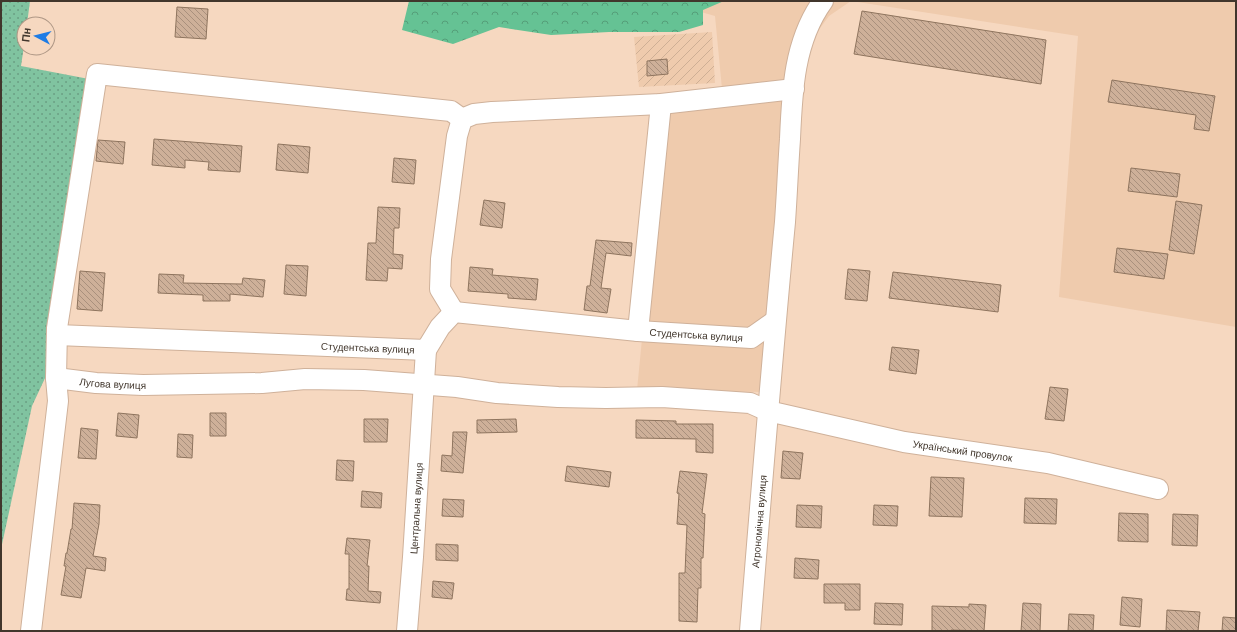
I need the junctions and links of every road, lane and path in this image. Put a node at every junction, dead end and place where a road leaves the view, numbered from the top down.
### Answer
1 (823, 1) edge
2 (794, 89) junction
3 (661, 104) junction
4 (462, 119) junction
5 (454, 312) junction
6 (775, 321) junction
7 (638, 331) junction
8 (57, 335) junction
9 (426, 350) junction
10 (56, 378) junction
11 (424, 385) junction
12 (768, 411) junction
13 (1158, 489) dead end
14 (31, 631) edge
15 (407, 631) edge
16 (750, 631) edge

1 - 2 street, Агрономічна вулиця
2 - 3 street
2 - 6 street, Агрономічна вулиця
3 - 4 street
3 - 7 street
4 - 5 street
4 - 8 street
5 - 7 street, Студентська вулиця
5 - 9 street, Студентська вулиця
6 - 7 street, Студентська вулиця
6 - 12 street, Агрономічна вулиця
8 - 9 street, Студентська вулиця
8 - 10 street
9 - 11 street, Центральна вулиця
10 - 11 street, Лугова вулиця
10 - 14 street
11 - 12 street, Лугова вулиця
11 - 15 street, Центральна вулиця
12 - 13 street, Український провулок
12 - 16 street, Агрономічна вулиця

